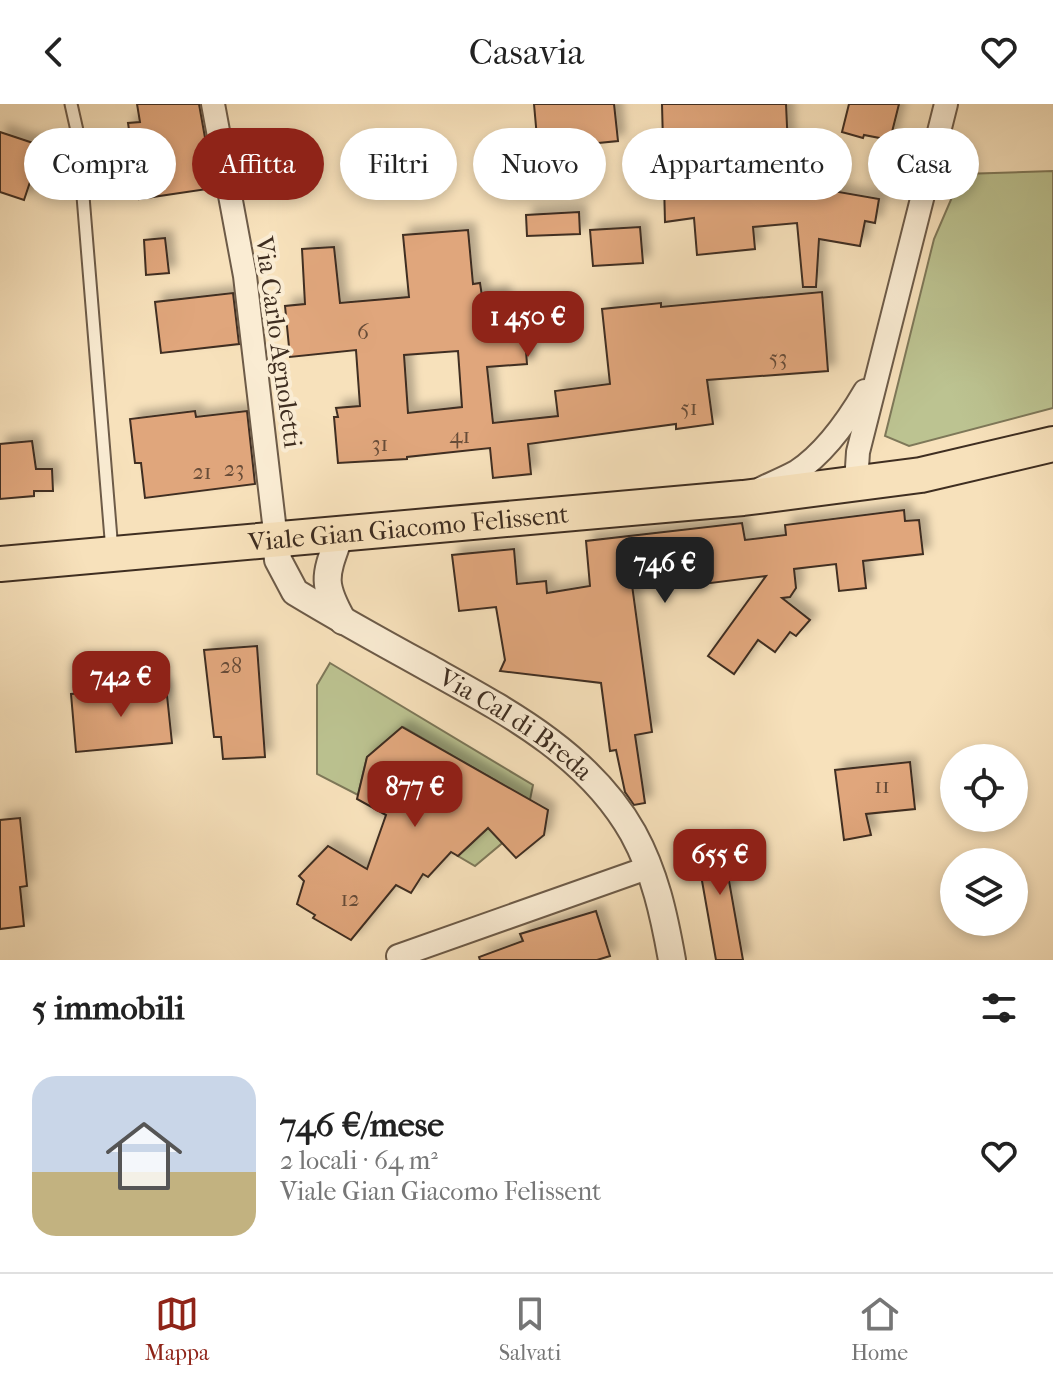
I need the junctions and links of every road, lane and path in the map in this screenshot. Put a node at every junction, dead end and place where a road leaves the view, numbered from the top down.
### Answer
1 (71, 104) edge
2 (213, 104) edge
3 (946, 104) edge
4 (879, 369) junction
5 (1053, 444) edge
6 (856, 483) junction
7 (743, 498) junction
8 (340, 535) junction
9 (276, 540) junction
10 (113, 555) junction
11 (0, 564) edge
12 (343, 621) junction
13 (650, 867) junction
14 (398, 956) dead end
15 (672, 960) edge

1 - 10 lane
2 - 9 street, Via Carlo Agnoletti
3 - 4 street
4 - 6 street
4 - 7 street
5 - 6 main road, Viale Gian Giacomo Felissent
6 - 7 main road, Viale Gian Giacomo Felissent
7 - 8 main road, Viale Gian Giacomo Felissent
8 - 9 main road, Viale Gian Giacomo Felissent
8 - 12 street
9 - 10 main road, Viale Gian Giacomo Felissent
9 - 12 street, Via Cal di Breda
10 - 11 main road, Viale Gian Giacomo Felissent
12 - 13 street, Via Cal di Breda
13 - 14 street
13 - 15 street, Via Cal di Breda

